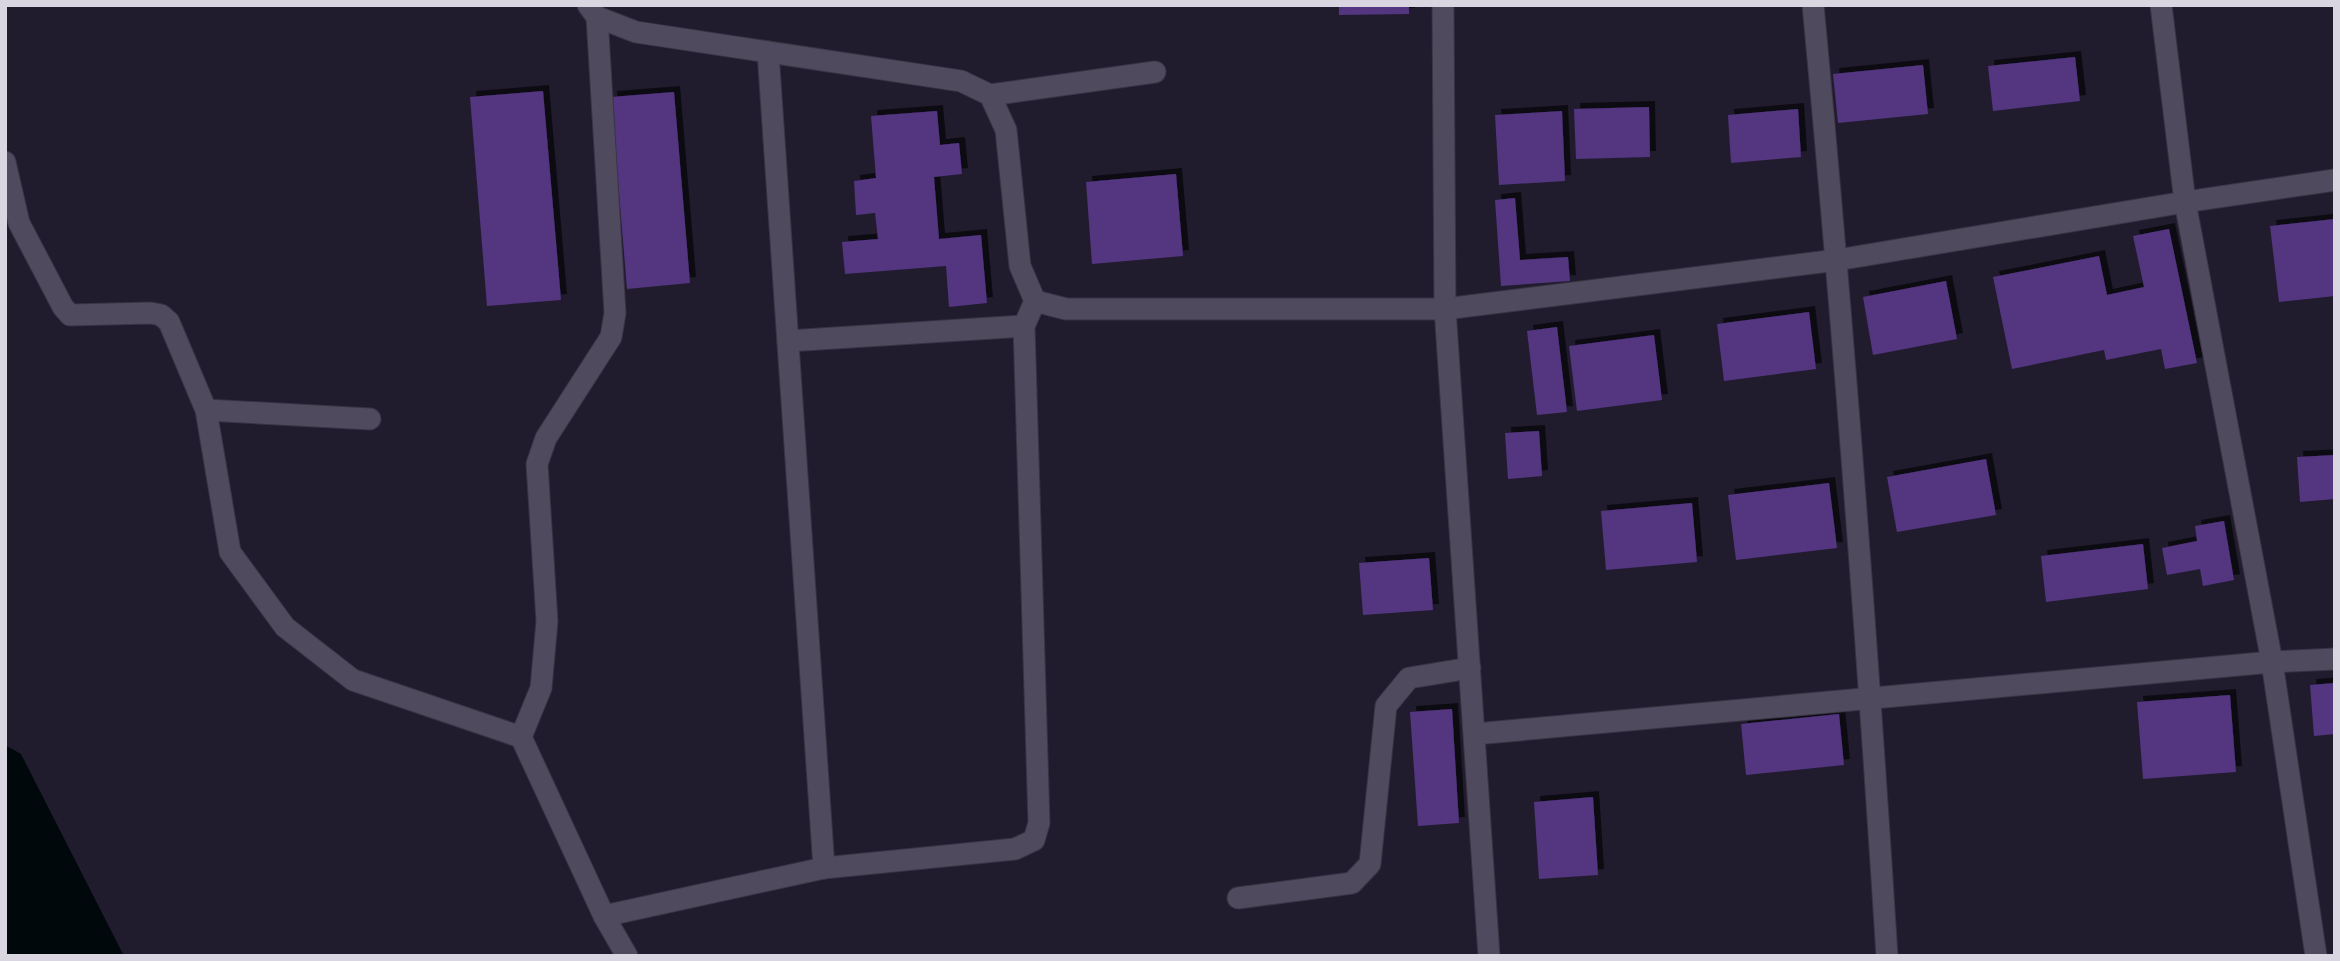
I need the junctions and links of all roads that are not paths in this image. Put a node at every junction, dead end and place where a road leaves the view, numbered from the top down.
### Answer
1 (1443, 5) edge
2 (1813, 5) edge
3 (2161, 5) edge
4 (592, 11) edge
5 (768, 52) junction
6 (1156, 72) dead end
7 (990, 95) junction
8 (5, 162) edge
9 (2335, 180) edge
10 (2185, 202) junction
11 (1837, 260) junction
12 (1035, 301) junction
13 (1445, 309) junction
14 (1024, 326) junction
15 (788, 341) junction
16 (206, 410) junction
17 (370, 419) dead end
18 (2335, 659) edge
19 (2272, 662) junction
20 (1470, 668) junction
21 (1870, 697) junction
22 (1475, 734) junction
23 (521, 737) junction
24 (824, 868) junction
25 (1238, 898) dead end
26 (604, 916) junction
27 (627, 956) edge
28 (1489, 956) edge
29 (1887, 956) edge
30 (2316, 956) edge

1 - 13 street
2 - 11 street
3 - 10 street
4 - 5 street
4 - 23 street
5 - 7 street
5 - 15 street
6 - 7 street
7 - 12 street
8 - 16 street
9 - 10 street
10 - 11 street
10 - 19 street
11 - 13 street
11 - 21 street
12 - 13 street
12 - 14 street
13 - 20 street
14 - 15 street
14 - 24 street
15 - 24 street
16 - 17 street
16 - 23 street
18 - 19 street
19 - 21 street
19 - 30 street
20 - 22 street
20 - 25 street
21 - 22 street
21 - 29 street
22 - 28 street
23 - 26 street
24 - 26 street
26 - 27 street

